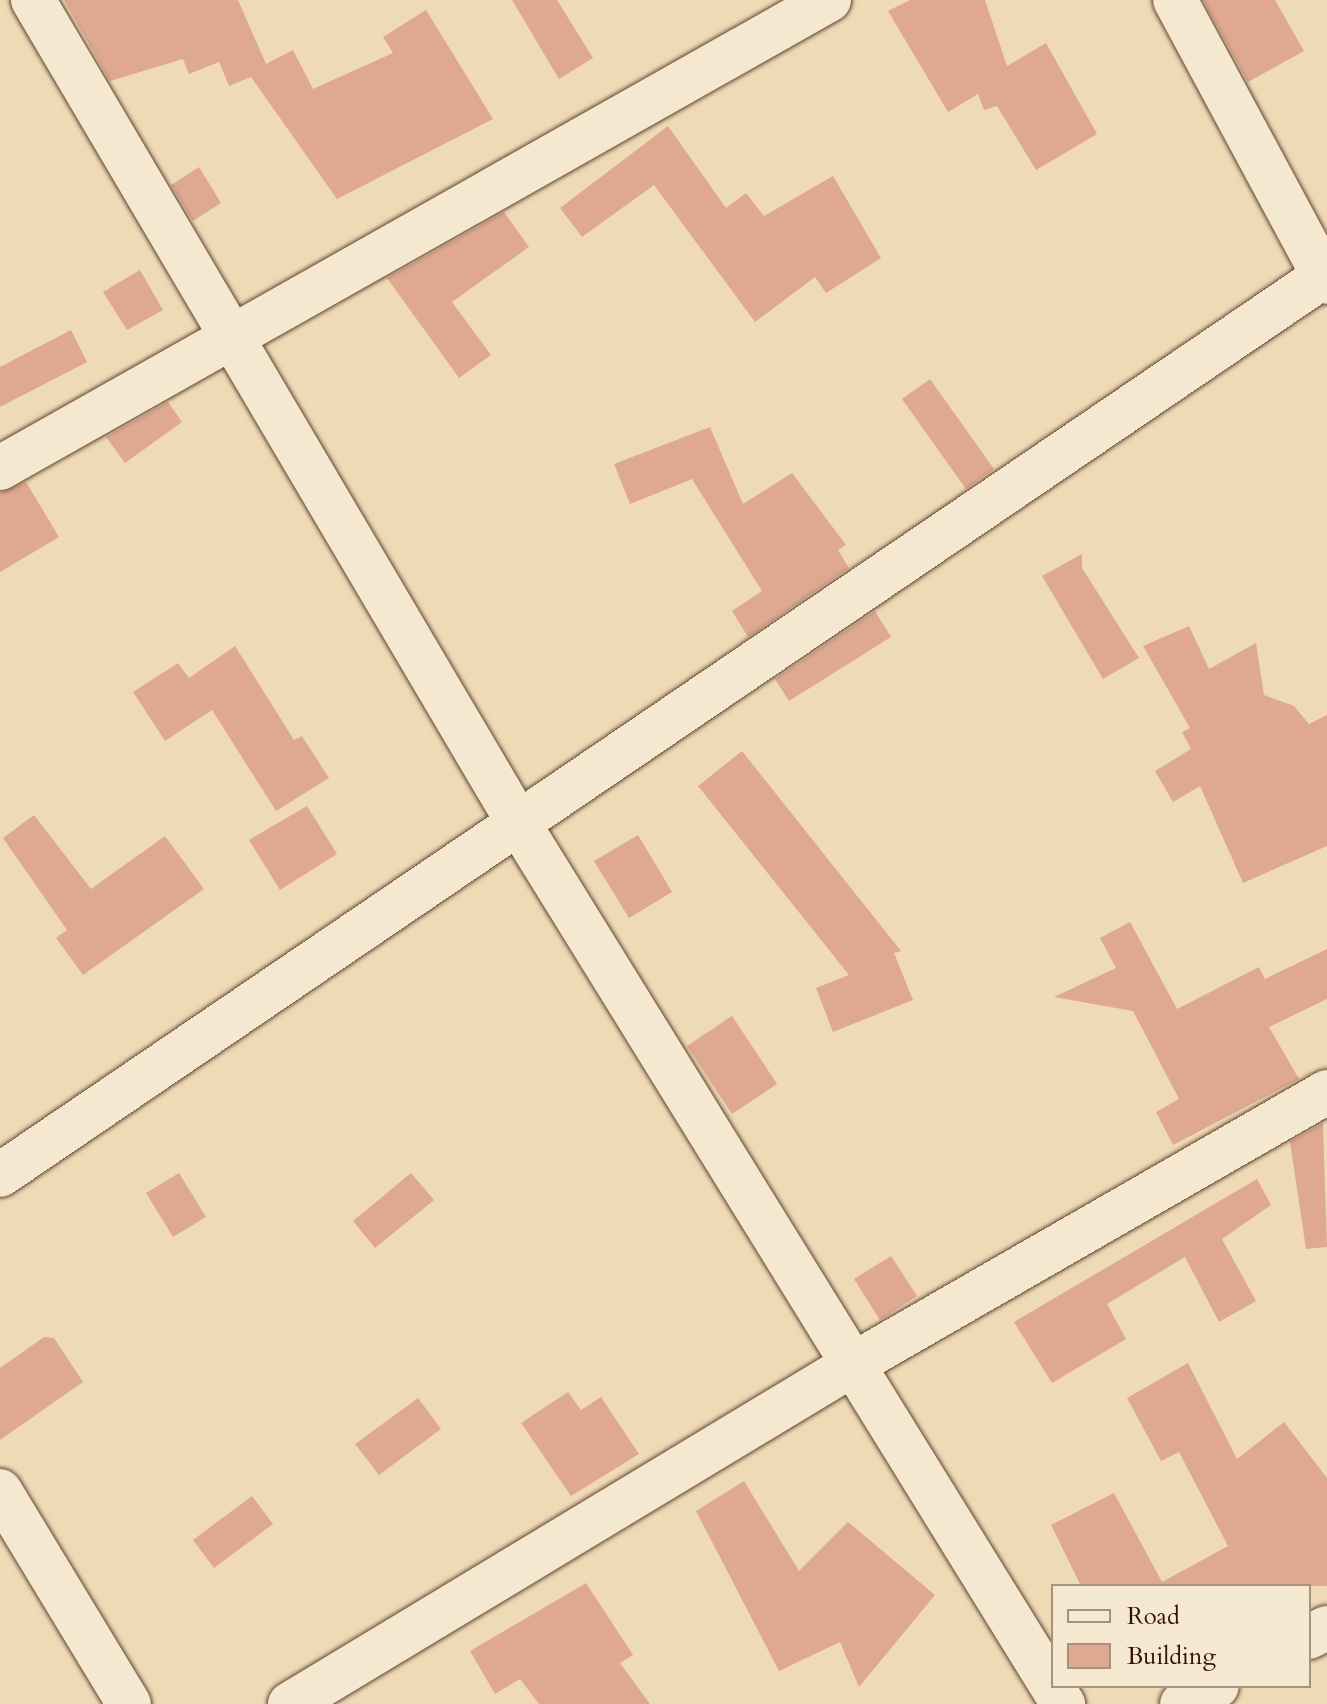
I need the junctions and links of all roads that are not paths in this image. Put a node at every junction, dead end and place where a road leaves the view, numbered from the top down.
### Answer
1 (33, 0) edge
2 (829, 0) edge
3 (1175, 0) edge
4 (1326, 277) edge
5 (230, 337) junction
6 (0, 468) edge
7 (519, 824) junction
8 (1327, 1092) edge
9 (0, 1175) edge
10 (852, 1365) junction
11 (0, 1491) edge
12 (1051, 1685) edge
13 (1213, 1688) edge
14 (129, 1704) edge
15 (290, 1704) edge
16 (1182, 1704) edge

1 - 5 street
2 - 5 street
3 - 4 street
4 - 7 street
5 - 6 street
5 - 7 street
7 - 9 street
7 - 10 street
8 - 10 street
10 - 12 street
10 - 15 street
11 - 14 street
13 - 16 street

